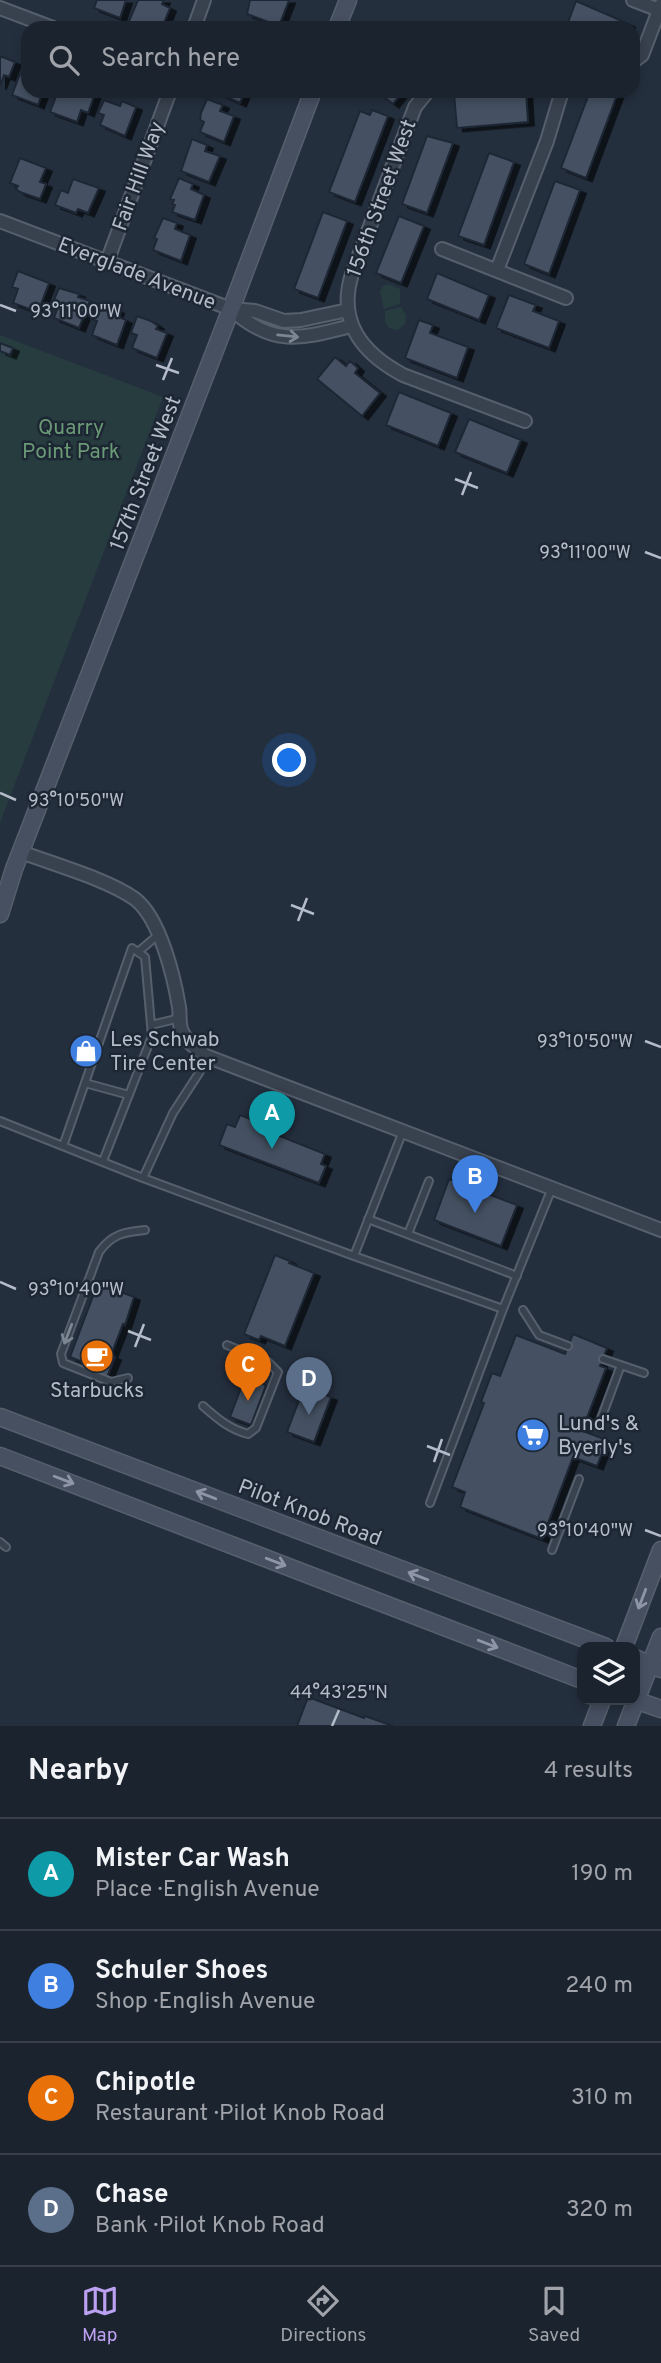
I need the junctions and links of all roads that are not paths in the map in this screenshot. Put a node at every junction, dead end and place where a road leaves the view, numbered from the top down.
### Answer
1 (204, 0) edge
2 (348, 0) edge
3 (633, 0) edge
4 (0, 8) edge
5 (660, 8) edge
6 (34, 21) edge
7 (196, 21) edge
8 (340, 21) edge
9 (640, 57) edge
10 (167, 98) edge
11 (310, 98) edge
12 (422, 98) edge
13 (560, 98) edge
14 (0, 221) edge
15 (442, 249) dead end
16 (107, 262) junction
17 (497, 270) junction
18 (566, 298) dead end
19 (231, 309) junction
20 (348, 310) junction
21 (351, 326) junction
22 (525, 421) dead end
23 (21, 852) junction
24 (14, 869) junction
25 (0, 899) edge
26 (0, 914) edge
27 (159, 935) junction
28 (138, 952) junction
29 (180, 1018) junction
30 (151, 1025) junction
31 (206, 1056) junction
32 (85, 1083) junction
33 (129, 1095) junction
34 (0, 1121) edge
35 (403, 1131) junction
36 (62, 1146) junction
37 (103, 1161) junction
38 (143, 1178) junction
39 (429, 1181) dead end
40 (552, 1188) junction
41 (368, 1219) junction
42 (145, 1230) dead end
43 (661, 1230) edge
44 (408, 1234) junction
45 (354, 1256) junction
46 (517, 1276) junction
47 (503, 1309) junction
48 (523, 1310) dead end
49 (227, 1346) dead end
50 (568, 1346) dead end
51 (603, 1359) dead end
52 (621, 1365) junction
53 (644, 1373) dead end
54 (128, 1378) dead end
55 (203, 1406) dead end
56 (0, 1417) edge
57 (597, 1427) dead end
58 (0, 1456) edge
59 (579, 1479) dead end
60 (430, 1503) dead end
61 (552, 1550) dead end
62 (661, 1550) edge
63 (661, 1637) edge
64 (593, 1642) edge
65 (626, 1642) edge
66 (649, 1664) edge
67 (577, 1678) edge
68 (640, 1687) edge
69 (640, 1702) edge
70 (600, 1705) edge
71 (633, 1705) edge
72 (661, 1709) edge
73 (592, 1726) edge
74 (626, 1726) edge

1 - 7 street
2 - 8 main road
3 - 5 street
4 - 6 street
5 - 9 street
10 - 16 street, Fair Hill Way
11 - 19 main road, 157th Street West
12 - 20 street, 156th Street West
13 - 17 street
14 - 16 street, Everglade Avenue
15 - 17 street
16 - 19 street, Everglade Avenue
17 - 18 street
19 - 20 street
19 -> 21 street, Everglade Avenue
19 - 23 main road, 157th Street West
20 - 21 street
21 - 22 street
23 - 24 main road, 157th Street West
23 - 27 street
24 - 25 main road, 157th Street West
24 - 26 main road, 157th Street West
27 - 28 lane
27 - 29 street
28 - 30 lane
28 - 32 lane
29 - 30 lane
29 - 31 street
30 - 33 lane
31 - 35 street
31 - 38 lane
32 - 33 lane
32 - 36 lane
33 - 37 lane
34 - 36 lane
35 - 40 street
35 - 41 lane
36 - 37 lane
37 - 38 lane
38 - 45 lane
39 - 44 lane
40 - 43 street
40 - 46 lane
41 - 44 lane
41 - 45 lane
42 -> 54 lane
44 - 46 lane
45 - 47 lane
46 - 47 lane
47 - 60 lane
48 - 50 lane
49 - 55 lane
51 - 52 lane
52 - 53 lane
52 - 57 lane
64 -> 56 main road, Pilot Knob Road
58 -> 67 main road
59 - 61 lane
62 -> 65 main road
63 - 66 main road
66 - 68 main road
69 - 72 main road
70 - 73 main road
71 - 74 main road

